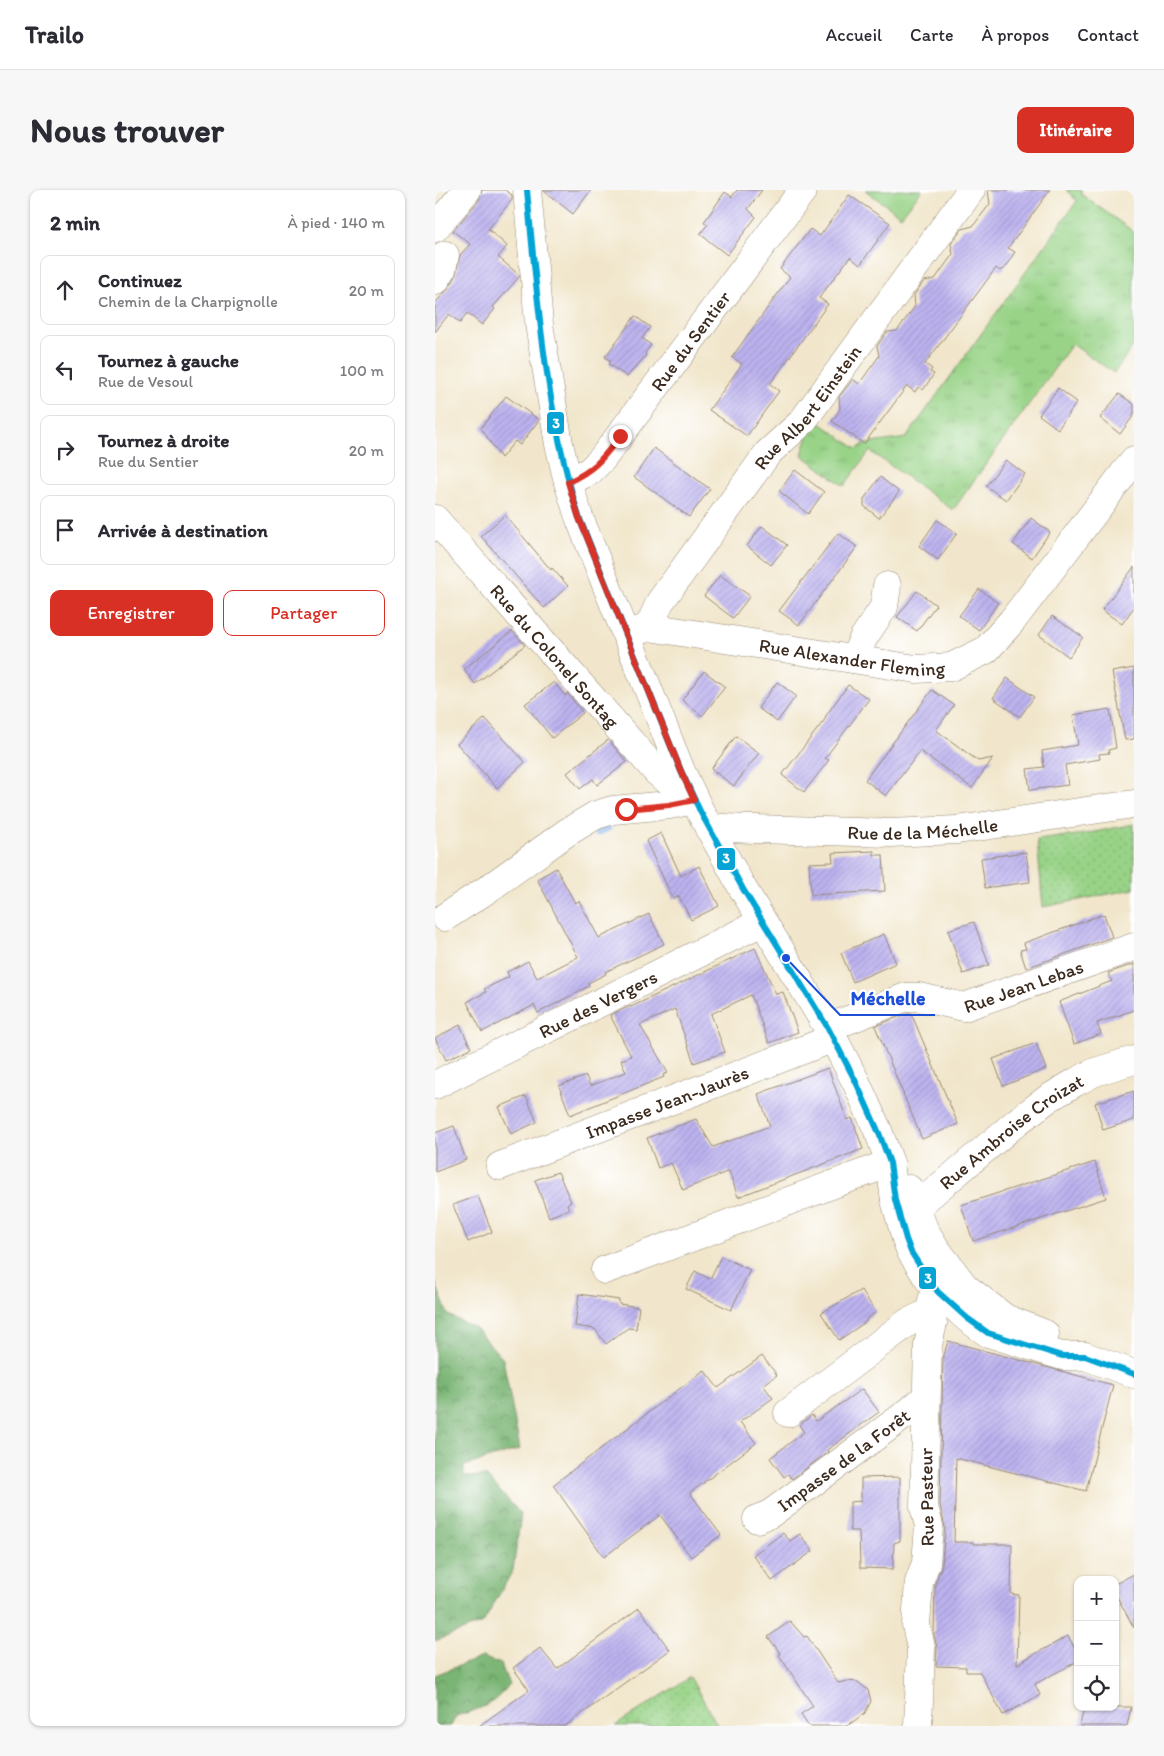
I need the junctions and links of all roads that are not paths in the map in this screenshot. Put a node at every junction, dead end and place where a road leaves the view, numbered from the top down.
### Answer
1 (467, 190) edge
2 (527, 190) edge
3 (803, 190) edge
4 (971, 190) edge
5 (435, 228) edge
6 (445, 255) dead end
7 (435, 281) edge
8 (1134, 460) edge
9 (568, 482) junction
10 (435, 519) edge
11 (887, 586) dead end
12 (637, 631) junction
13 (854, 659) junction
14 (681, 771) junction
15 (694, 800) junction
16 (1134, 804) edge
17 (709, 829) junction
18 (445, 916) dead end
19 (762, 922) junction
20 (1134, 947) edge
21 (831, 1033) junction
22 (1134, 1060) edge
23 (435, 1085) edge
24 (890, 1163) junction
25 (500, 1166) dead end
26 (905, 1204) junction
27 (605, 1270) dead end
28 (941, 1293) junction
29 (1134, 1374) edge
30 (926, 1397) junction
31 (788, 1412) dead end
32 (757, 1519) dead end
33 (918, 1726) edge

1 - 5 street
2 - 9 street
3 - 9 street, Rue du Sentier
4 - 12 street, Rue Albert Einstein
6 - 7 street
8 - 13 street, Rue Alexander Fleming
9 - 12 street
10 - 14 street, Rue du Colonel Sontag
11 - 13 street
12 - 13 street, Rue Alexander Fleming
12 - 14 street
14 - 15 street
15 - 17 street
15 - 18 street
16 - 17 street, Rue de la Méchelle
17 - 19 street
19 - 21 street
19 - 23 street, Rue des Vergers
20 - 21 street, Rue Jean Lebas
21 - 24 street
21 - 25 street, Impasse Jean-Jaurès
22 - 26 street, Rue Ambroise Croizat
24 - 26 street
24 - 27 street
26 - 28 street
28 - 29 street
28 - 30 street, Rue Pasteur
28 - 31 street
30 - 32 street, Impasse de la Forêt
30 - 33 street, Rue Pasteur

